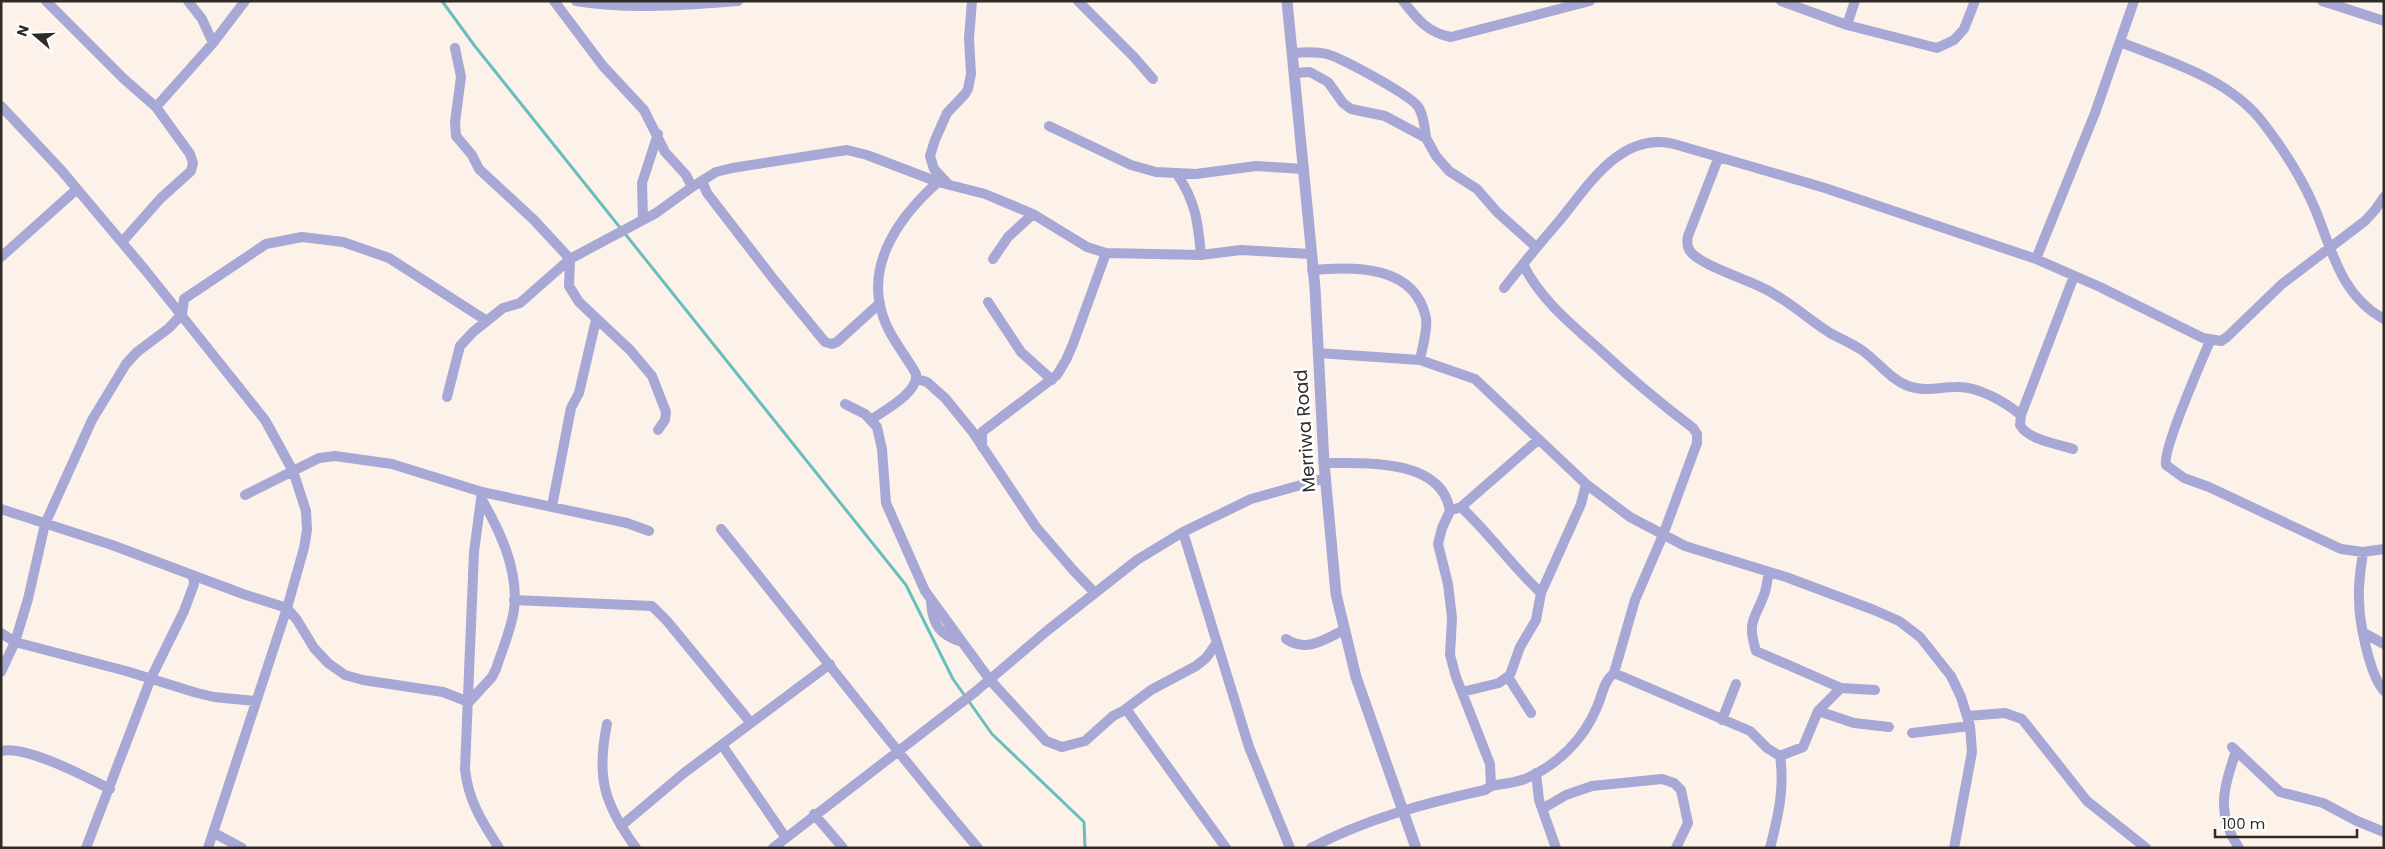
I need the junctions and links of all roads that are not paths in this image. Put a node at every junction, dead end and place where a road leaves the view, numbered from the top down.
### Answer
1 (46, 1) edge
2 (188, 1) edge
3 (245, 1) edge
4 (554, 1) edge
5 (576, 1) edge
6 (738, 1) edge
7 (972, 1) edge
8 (1078, 1) edge
9 (1287, 1) edge
10 (1404, 1) edge
11 (1590, 1) edge
12 (1781, 1) edge
13 (1855, 1) edge
14 (1975, 1) edge
15 (2134, 1) edge
16 (2322, 1) edge
17 (638, 4) edge
18 (2384, 20) edge
19 (1847, 26) junction
20 (2120, 42) junction
21 (213, 43) junction
22 (455, 48) dead end
23 (1293, 53) junction
24 (1295, 73) junction
25 (1153, 78) dead end
26 (1, 106) edge
27 (156, 107) junction
28 (1049, 126) dead end
29 (658, 134) junction
30 (1426, 138) junction
31 (1718, 158) junction
32 (1304, 169) junction
33 (1177, 174) junction
34 (702, 181) junction
35 (943, 183) junction
36 (692, 186) junction
37 (77, 189) junction
38 (2384, 197) edge
39 (1034, 214) junction
40 (642, 219) junction
41 (122, 242) junction
42 (1536, 247) junction
43 (2328, 250) junction
44 (1106, 253) junction
45 (1311, 254) junction
46 (1201, 255) junction
47 (1, 257) edge
48 (570, 259) junction
49 (993, 259) dead end
50 (2036, 260) junction
51 (1523, 264) junction
52 (1312, 270) junction
53 (2074, 276) junction
54 (1504, 288) dead end
55 (988, 302) dead end
56 (880, 303) junction
57 (182, 314) junction
58 (596, 320) junction
59 (2384, 320) edge
60 (487, 321) junction
61 (2210, 341) junction
62 (1318, 353) junction
63 (1420, 360) junction
64 (917, 379) junction
65 (1052, 380) junction
66 (447, 397) dead end
67 (846, 404) dead end
68 (2021, 416) junction
69 (872, 419) junction
70 (658, 430) dead end
71 (1538, 440) junction
72 (982, 447) junction
73 (2073, 449) dead end
74 (1324, 463) junction
75 (293, 471) junction
76 (1326, 478) junction
77 (1586, 484) junction
78 (245, 495) dead end
79 (481, 495) junction
80 (552, 506) junction
81 (1461, 507) junction
82 (1, 509) edge
83 (1450, 511) junction
84 (45, 524) junction
85 (721, 529) dead end
86 (649, 530) dead end
87 (1183, 532) junction
88 (1663, 535) junction
89 (2384, 550) edge
90 (2363, 552) junction
91 (1769, 572) junction
92 (193, 575) junction
93 (1095, 593) junction
94 (1541, 593) junction
95 (514, 600) junction
96 (287, 608) junction
97 (1344, 630) junction
98 (1, 633) edge
99 (2364, 633) junction
100 (1286, 639) dead end
101 (15, 642) junction
102 (1216, 644) junction
103 (2384, 644) edge
104 (830, 664) junction
105 (1, 672) edge
106 (1614, 673) junction
107 (151, 678) junction
108 (1508, 678) junction
109 (990, 680) junction
110 (1736, 684) dead end
111 (2383, 687) edge
112 (1841, 688) junction
113 (1875, 690) dead end
114 (1462, 692) junction
115 (255, 701) junction
116 (468, 702) junction
117 (1126, 708) junction
118 (1818, 711) junction
119 (1531, 712) dead end
120 (1722, 720) junction
121 (1969, 721) junction
122 (751, 723) junction
123 (607, 724) dead end
124 (1889, 727) dead end
125 (1912, 733) dead end
126 (722, 745) junction
127 (1, 750) edge
128 (898, 751) junction
129 (1780, 756) junction
130 (1536, 773) junction
131 (1491, 786) junction
132 (110, 789) junction
133 (1542, 809) junction
134 (1404, 812) junction
135 (814, 814) junction
136 (621, 826) junction
137 (2384, 832) edge
138 (214, 833) junction
139 (786, 838) junction
140 (86, 848) edge
141 (208, 848) edge
142 (242, 848) edge
143 (499, 848) edge
144 (636, 848) edge
145 (773, 848) edge
146 (843, 848) edge
147 (978, 848) edge
148 (1226, 848) edge
149 (1290, 848) edge
150 (1311, 848) edge
151 (1416, 848) edge
152 (1556, 848) edge
153 (1676, 848) edge
154 (1770, 848) edge
155 (1954, 848) edge
156 (2146, 848) edge
157 (2239, 848) edge

1 - 27 street
2 - 21 street
3 - 21 street
4 - 29 street
5 - 17 street
6 - 17 street
7 - 35 street
8 - 25 street
9 - 23 street, Merriwa Road
10 - 11 street
12 - 19 street
13 - 19 street
14 - 19 street
15 - 20 street
16 - 18 street
20 - 43 street
20 - 50 street
21 - 27 street
22 - 48 street
23 - 24 street, Merriwa Road
23 - 30 street
24 - 30 street
24 - 32 street, Merriwa Road
26 - 37 street
27 - 41 street
28 - 33 street
29 - 36 street
29 - 40 street
30 - 42 street
31 - 42 street
31 - 50 street
31 - 68 street
32 - 33 street
32 - 45 street, Merriwa Road
33 - 46 street
34 - 35 street
34 - 36 street
34 - 56 street
35 - 39 street
35 - 56 street
36 - 40 street
37 - 41 street
37 - 47 street
38 - 43 street
39 - 44 street
39 - 49 street
40 - 48 street
41 - 57 street
42 - 51 street
43 - 59 street
43 - 61 street
44 - 46 street
44 - 65 street
45 - 46 street
45 - 52 street, Merriwa Road
48 - 58 street
48 - 60 street
50 - 53 street
51 - 54 street
51 - 88 street
52 - 62 street, Merriwa Road
52 - 63 street
53 - 61 street
53 - 68 street
55 - 65 street
56 - 64 street
57 - 60 street
57 - 75 street
57 - 84 street
58 - 70 street
58 - 80 street
60 - 66 street
61 - 90 street
62 - 63 street
62 - 74 street, Merriwa Road
63 - 71 street
64 - 69 street
64 - 72 street
65 - 72 street
67 - 69 street
68 - 73 street
69 - 109 street
71 - 77 street
71 - 81 street
72 - 93 street
74 - 76 street, Merriwa Road
74 - 83 street
75 - 78 street
75 - 79 street
75 - 96 street
76 - 87 street
76 - 97 street, Merriwa Road
77 - 88 street
77 - 94 street
79 - 80 street
79 - 95 street
79 - 116 street
80 - 86 street
81 - 83 street
81 - 94 street
82 - 84 street
83 - 114 street
84 - 92 street
84 - 101 street
85 - 104 street
87 - 93 street
87 - 102 street
88 - 91 street
88 - 106 street
89 - 90 street
90 - 99 street
91 - 112 street
91 - 121 street
92 - 96 street
92 - 107 street
93 - 109 street
94 - 108 street
95 - 116 street
95 - 122 street
96 - 115 street
96 - 116 street
97 - 100 street
97 - 134 street, Merriwa Road
98 - 101 street
99 - 103 street
99 - 111 street
101 - 105 street
101 - 107 street
102 - 117 street
102 - 149 street
104 - 122 street
104 - 128 street
106 - 120 street
106 - 130 street
107 - 115 street
107 - 132 street
108 - 114 street
108 - 119 street
109 - 117 street
109 - 128 street
110 - 120 street
112 - 113 street
112 - 118 street
114 - 131 street
115 - 138 street
116 - 143 street
117 - 148 street
118 - 124 street
118 - 129 street
120 - 129 street
121 - 125 street
121 - 155 street
121 - 156 street
122 - 126 street
123 - 136 street
126 - 136 street
126 - 139 street
127 - 132 street
128 - 135 street
128 - 147 street
129 - 154 street
130 - 131 street
130 - 133 street
131 - 134 street
132 - 140 street
133 - 152 street
133 - 153 street
134 - 150 street
134 - 151 street, Merriwa Road
135 - 139 street
135 - 146 street
136 - 144 street
137 - 157 street
138 - 141 street
138 - 142 street
139 - 145 street

